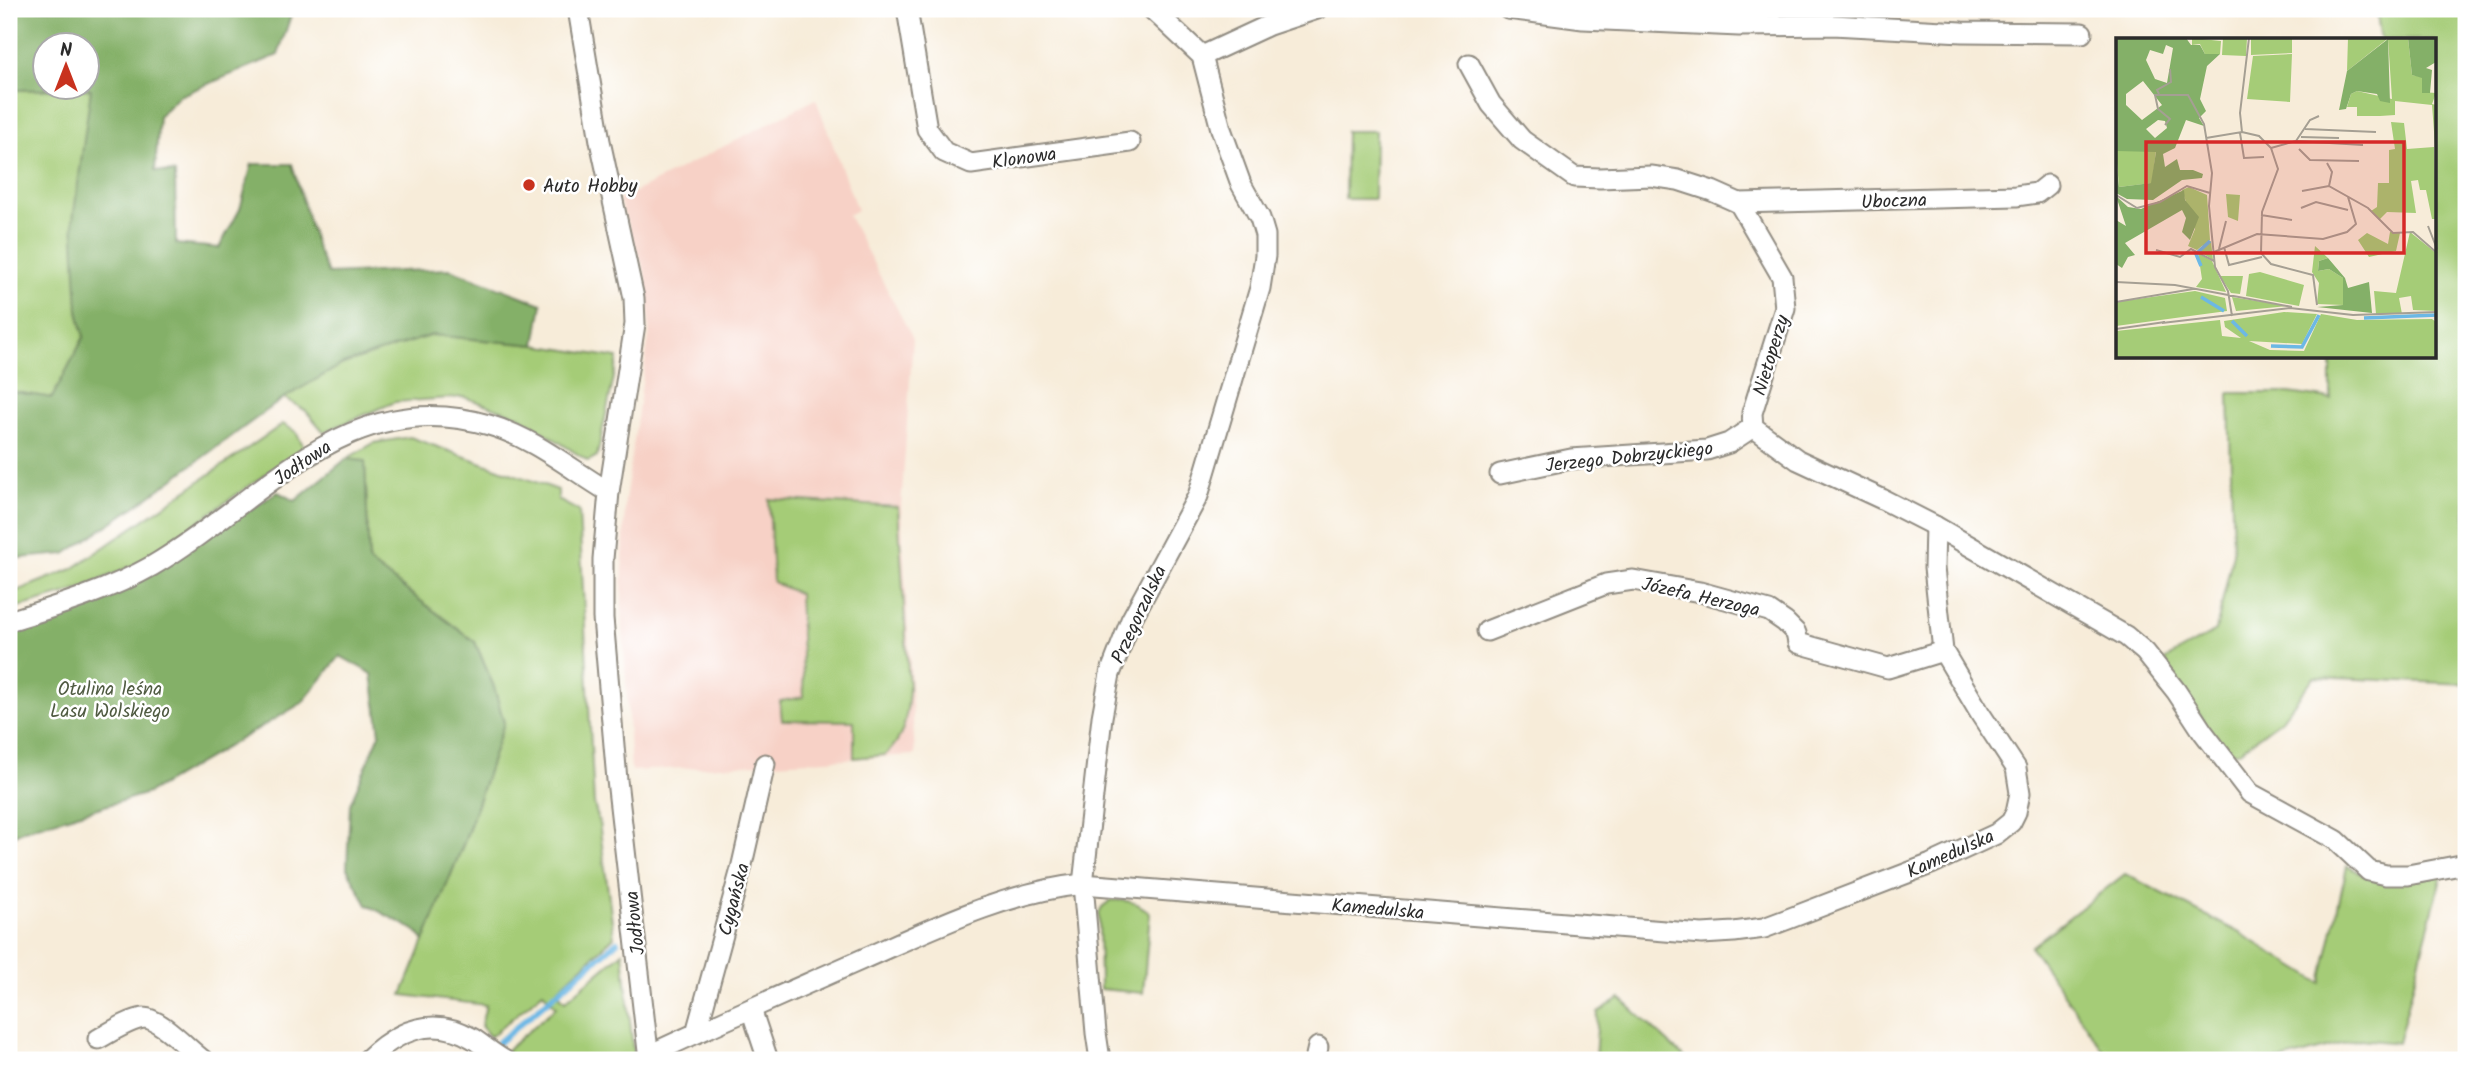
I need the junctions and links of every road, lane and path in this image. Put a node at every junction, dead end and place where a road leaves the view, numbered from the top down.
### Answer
1 (579, 9) edge
2 (907, 9) edge
3 (1152, 9) edge
4 (1317, 9) edge
5 (1508, 9) edge
6 (2082, 33) dead end
7 (1202, 56) junction
8 (1469, 64) dead end
9 (1130, 142) dead end
10 (2047, 185) dead end
11 (1739, 203) junction
12 (1753, 427) junction
13 (1500, 474) dead end
14 (609, 492) junction
15 (1935, 526) junction
16 (9, 621) edge
17 (1487, 631) dead end
18 (1943, 651) junction
19 (765, 764) dead end
20 (2466, 864) edge
21 (1083, 884) junction
22 (751, 1009) junction
23 (696, 1032) junction
24 (98, 1039) dead end
25 (649, 1058) edge
26 (503, 1059) edge
27 (204, 1060) edge
28 (367, 1060) edge
29 (768, 1060) edge
30 (1100, 1060) edge

1 - 14 street, Jodłowa
2 - 9 street, Klonowa
3 - 7 street
4 - 7 street
5 - 6 street
7 - 21 street, Przegorzalska
8 - 11 street
10 - 11 street, Uboczna
11 - 12 street, Nietoperzy
12 - 13 street, Jerzego Dobrzyckiego
12 - 15 street
14 - 16 street, Jodłowa
14 - 25 street, Jodłowa
15 - 18 street, Kamedulska
15 - 20 street
17 - 18 street, Józefa Herzoga
18 - 21 street, Kamedulska
19 - 23 street, Cygańska
21 - 22 street
21 - 30 street, Przegorzalska
22 - 23 street
22 - 29 street
23 - 25 street
24 - 27 street
26 - 28 street

